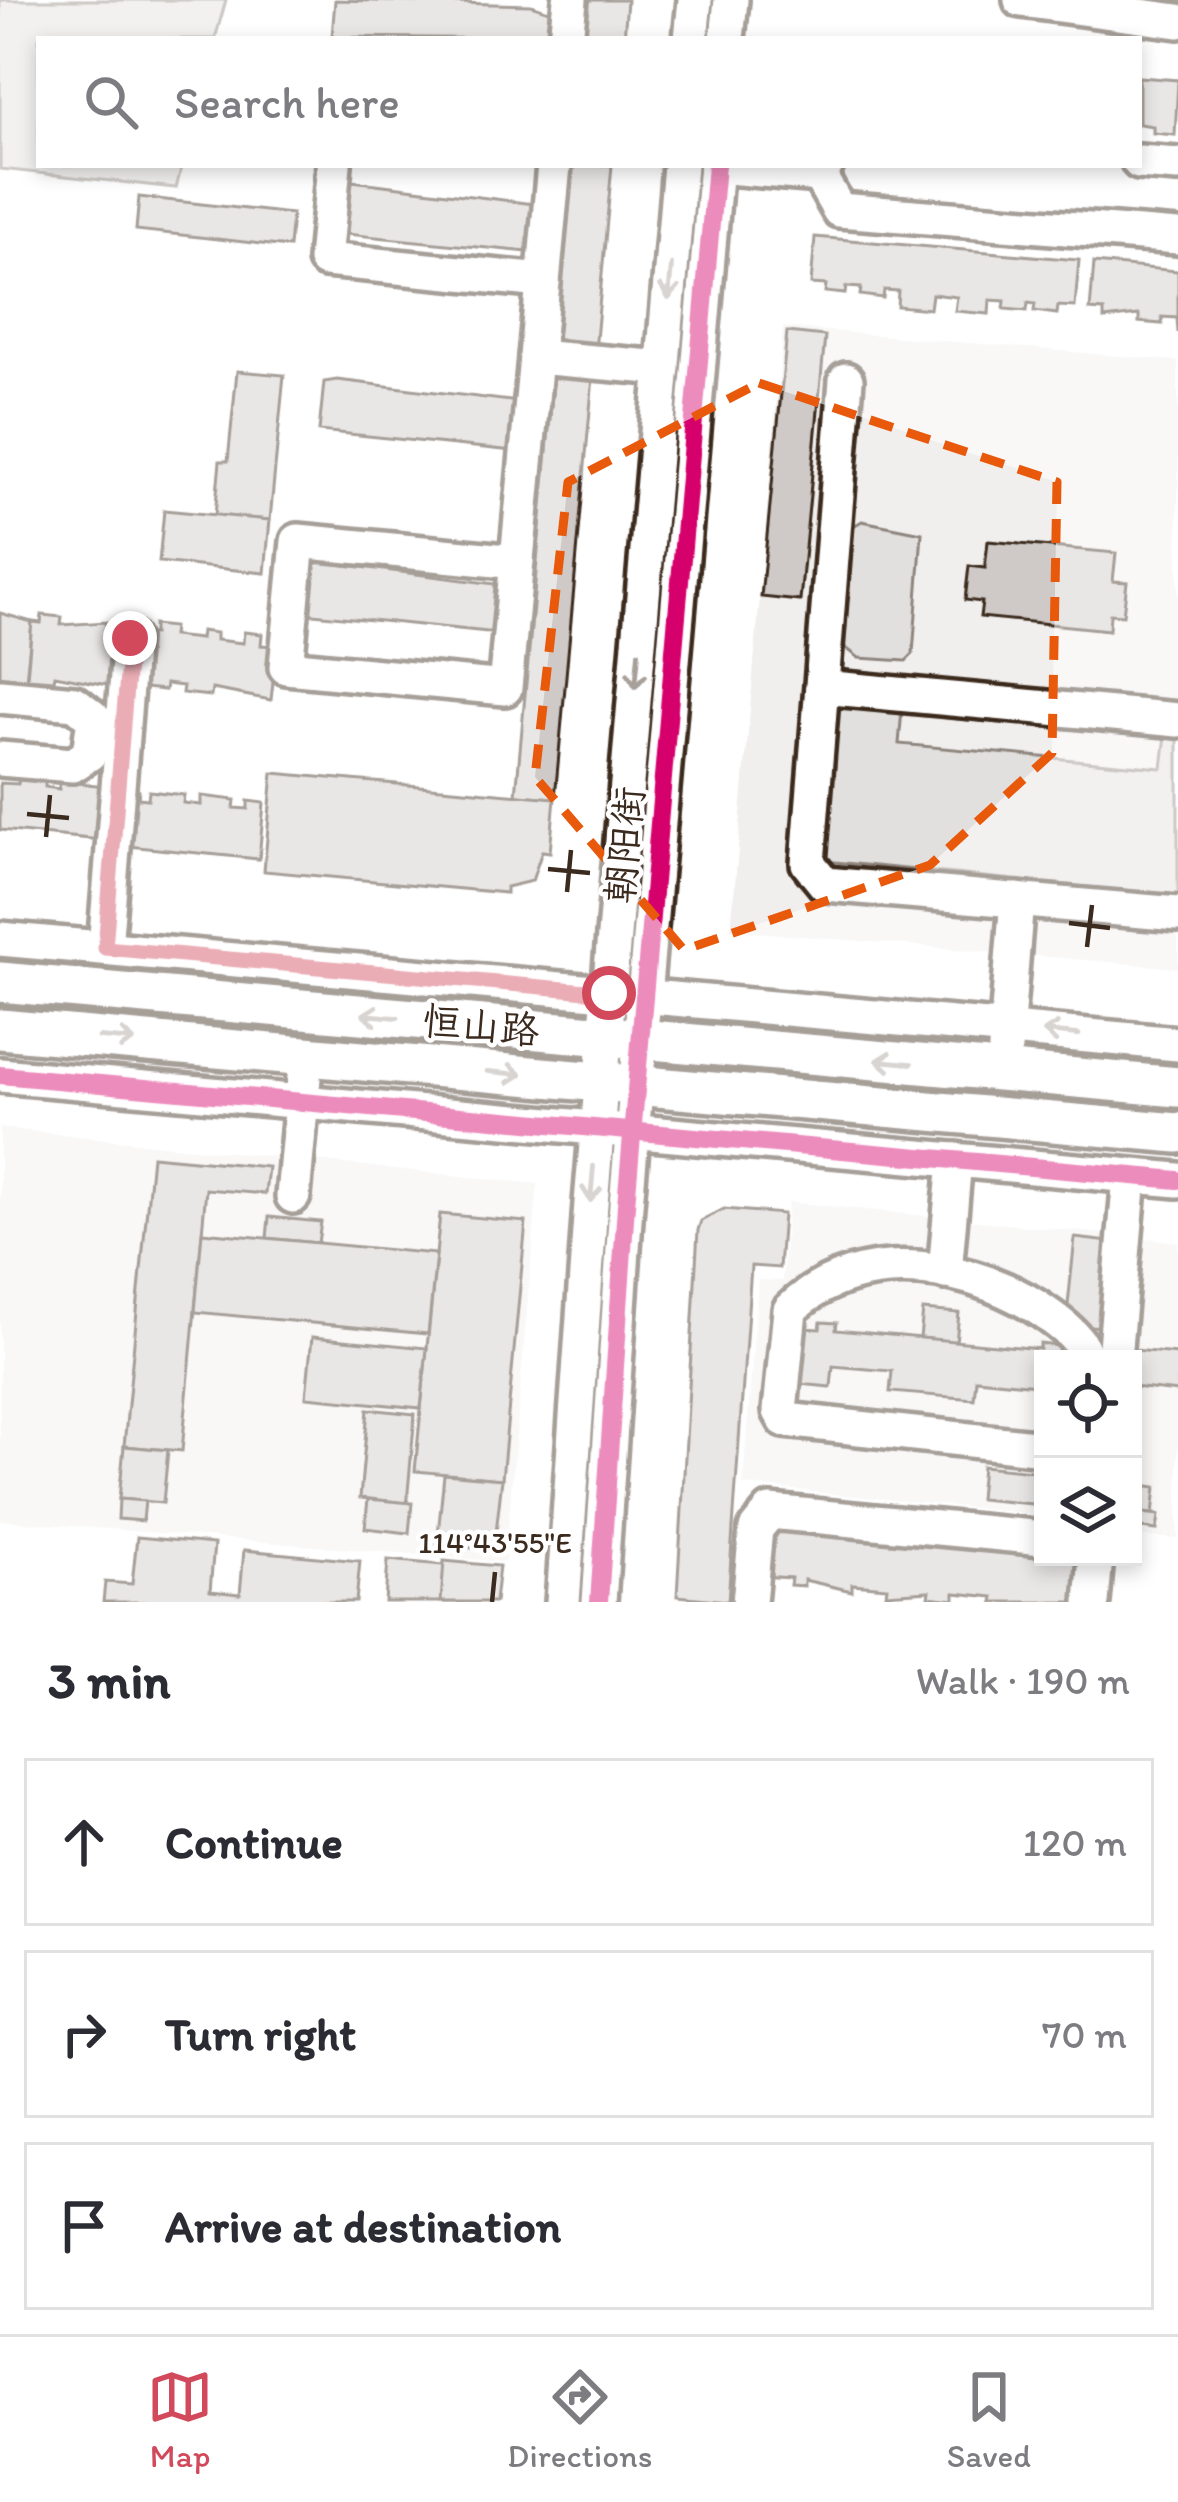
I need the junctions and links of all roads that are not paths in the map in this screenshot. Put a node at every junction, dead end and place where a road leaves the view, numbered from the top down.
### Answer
1 (570, 0) edge
2 (694, 0) edge
3 (730, 0) edge
4 (1021, 0) edge
5 (1178, 21) edge
6 (566, 36) edge
7 (691, 36) edge
8 (727, 36) edge
9 (1142, 162) edge
10 (1178, 165) edge
11 (334, 168) edge
12 (554, 168) edge
13 (680, 168) edge
14 (716, 168) edge
15 (770, 168) edge
16 (823, 170) edge
17 (1178, 237) edge
18 (543, 280) junction
19 (536, 357) junction
20 (663, 368) junction
21 (846, 380) dead end
22 (517, 562) junction
23 (130, 638) dead end
24 (822, 687) junction
25 (0, 696) edge
26 (1178, 720) edge
27 (0, 759) edge
28 (1017, 901) junction
29 (1178, 914) edge
30 (0, 939) edge
31 (105, 948) junction
32 (0, 982) edge
33 (609, 993) junction
34 (644, 996) junction
35 (1007, 1028) junction
36 (0, 1029) edge
37 (623, 1038) junction
38 (1178, 1044) edge
39 (306, 1056) junction
40 (1004, 1072) junction
41 (0, 1076) edge
42 (619, 1084) junction
43 (1178, 1087) edge
44 (302, 1102) junction
45 (597, 1128) junction
46 (633, 1132) junction
47 (1178, 1133) edge
48 (955, 1160) junction
49 (1130, 1176) junction
50 (1178, 1180) edge
51 (293, 1196) dead end
52 (945, 1272) junction
53 (1081, 1350) edge
54 (1115, 1350) edge
55 (1034, 1447) edge
56 (1034, 1537) edge
57 (1095, 1566) edge
58 (563, 1602) edge
59 (599, 1602) edge
60 (749, 1602) edge
61 (1092, 1602) edge

1 - 6 street
2 - 7 street
3 - 8 street
4 - 5 street
9 - 10 street
11 - 18 street
12 - 18 street
13 -> 20 street, 朝阳街
14 - 34 street, 朝阳街
15 - 16 street
16 - 17 street
18 - 19 street
19 - 20 street
19 - 22 street
20 -> 33 street, 朝阳街
21 - 24 street
22 - 22 street
23 - 31 street
24 - 26 street
24 - 28 street
25 - 27 street
28 - 29 street
28 - 35 street
30 - 31 street
31 - 33 street
37 -> 32 main road, 恒山路
33 - 34 street
33 - 37 street, 朝阳街
34 - 35 street
34 - 37 street, 朝阳街
38 -> 35 street
35 - 40 street
36 -> 39 main road, 恒山路
40 -> 37 main road, 恒山路
37 - 42 street, 朝阳街
39 -> 42 main road, 恒山路
39 - 44 street
40 - 43 main road, 恒山路
41 - 44 street
42 - 45 street, 朝阳街
42 - 46 street, 朝阳街
42 - 47 main road, 恒山路
44 - 45 street
44 - 51 street
45 - 46 street
45 -> 58 street, 朝阳街
46 - 48 street
46 - 59 street, 朝阳街
48 - 49 street
48 - 52 street
49 - 50 street
49 - 54 street
52 - 53 street
52 - 55 street
56 - 60 street
57 - 61 street

